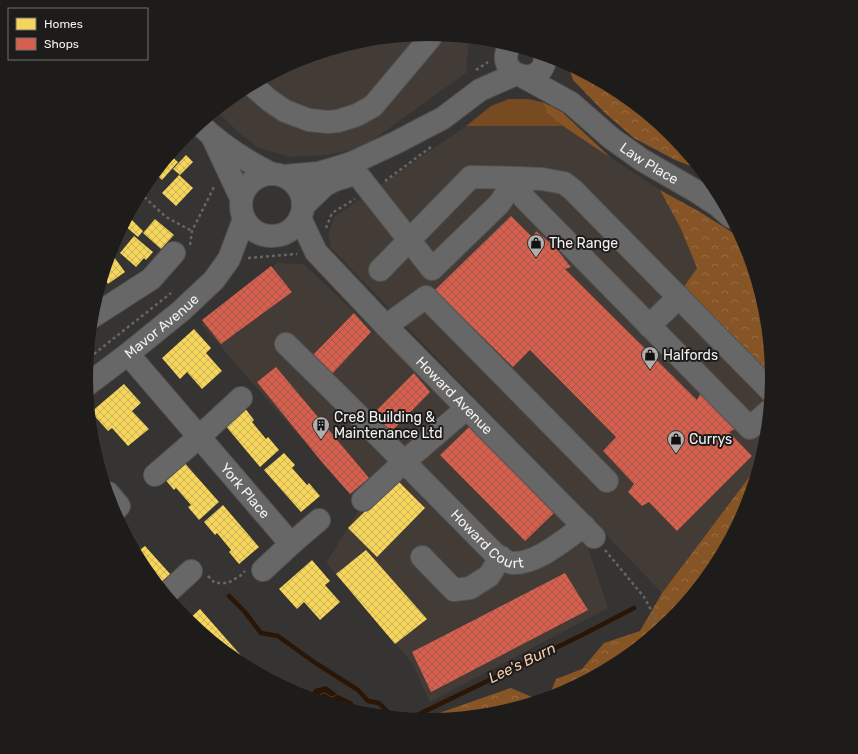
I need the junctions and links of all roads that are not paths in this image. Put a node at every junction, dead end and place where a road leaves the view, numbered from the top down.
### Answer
1 (428, 41) edge
2 (510, 59) edge
3 (544, 62) edge
4 (547, 63) edge
5 (257, 88) edge
6 (571, 103) junction
7 (205, 130) edge
8 (278, 175) junction
9 (360, 176) junction
10 (517, 178) junction
11 (241, 198) junction
12 (719, 208) edge
13 (302, 212) junction
14 (244, 219) junction
15 (274, 235) junction
16 (409, 241) junction
17 (182, 252) road end
18 (316, 252) junction
19 (229, 259) junction
20 (380, 270) dead end
21 (678, 297) junction
22 (99, 314) edge
23 (386, 326) junction
24 (649, 326) junction
25 (286, 344) dead end
26 (128, 354) junction
27 (93, 380) edge
28 (765, 385) edge
29 (241, 398) dead end
30 (467, 408) junction
31 (762, 417) edge
32 (199, 437) junction
33 (404, 462) junction
34 (156, 475) dead end
35 (607, 481) dead end
36 (363, 500) dead end
37 (319, 520) dead end
38 (589, 532) joint
39 (291, 544) junction
40 (422, 557) dead end
41 (501, 557) junction
42 (263, 570) road end
43 (191, 572) road end
44 (169, 591) edge

1 - 5 street
2 - 3 street
2 - 6 street, Law Place
2 - 9 street
4 - 6 street, Law Place
6 - 12 street, Law Place
7 - 8 street
7 - 11 street
8 - 9 street
8 - 11 street
8 - 13 street
9 - 13 street
9 - 16 street
10 - 16 street
10 - 16 street
10 - 21 street
10 - 24 street
11 - 14 street
13 - 15 street
13 - 18 street, Howard Avenue
14 - 15 street
14 - 19 street, Mavor Avenue
15 - 18 street, Howard Avenue
15 - 19 street, Mavor Avenue
16 - 20 street
17 - 22 street
18 - 23 street, Howard Avenue
19 - 26 street, Mavor Avenue
21 - 24 street
21 - 28 street
23 - 30 street, Howard Avenue
23 - 35 street
24 - 31 street
25 - 33 street, Howard Court
26 - 27 street, Mavor Avenue
26 - 32 street, York Place
29 - 32 street
30 - 33 street
30 - 38 street, Howard Avenue
32 - 34 street
32 - 39 street, York Place
33 - 36 street
33 - 41 street, Howard Court
37 - 39 street
38 - 41 street, Howard Court
39 - 42 street
40 - 41 street
43 - 44 street

